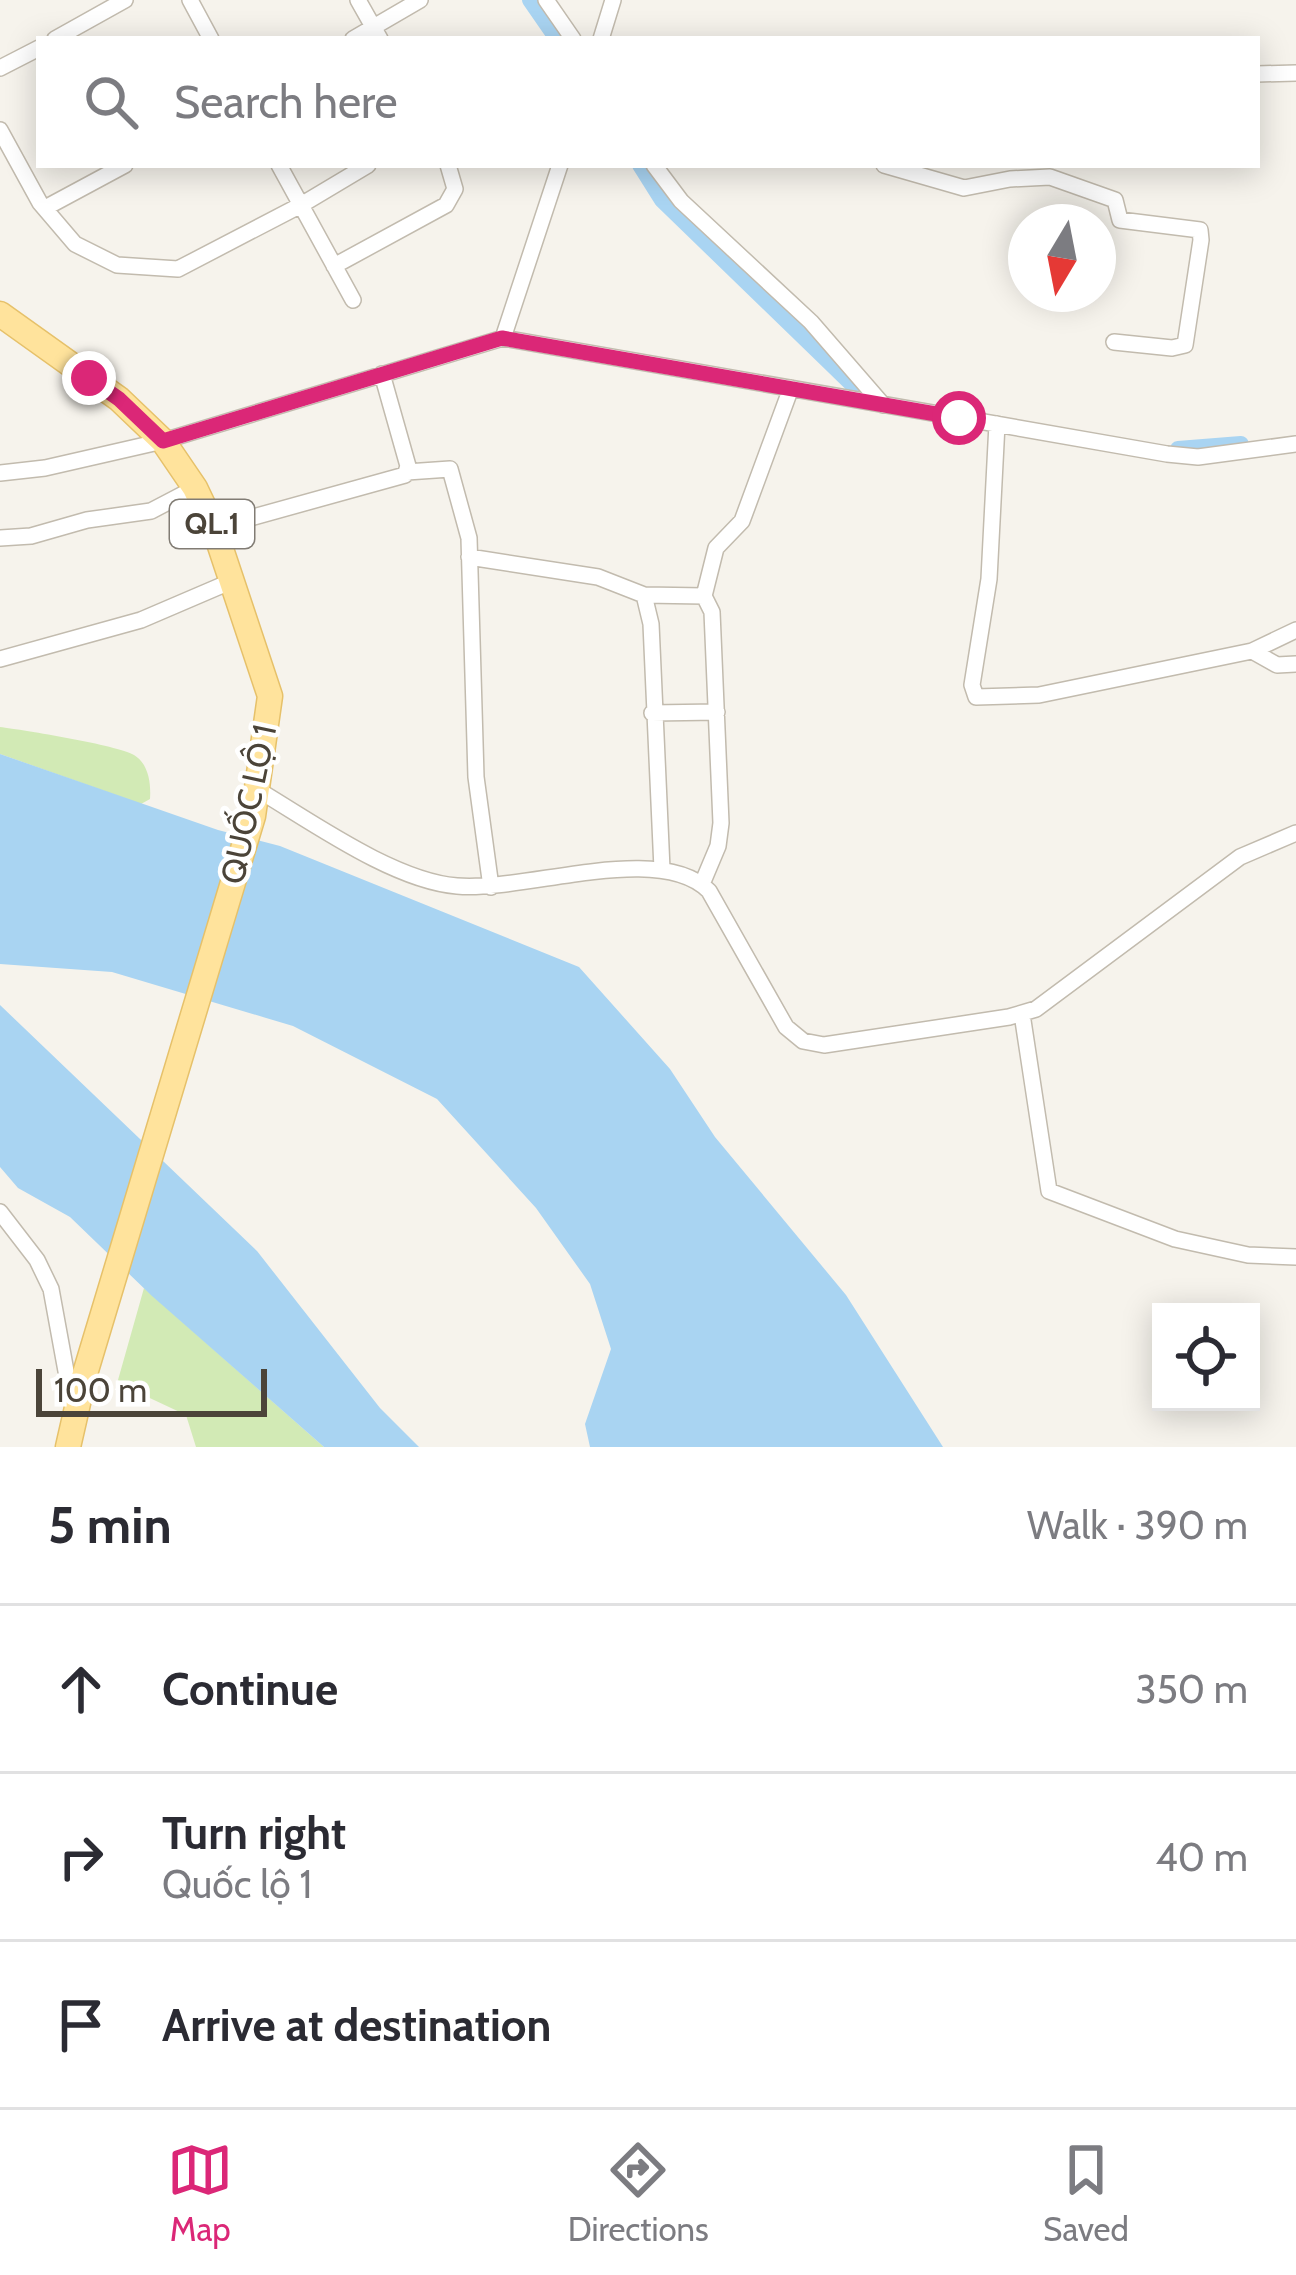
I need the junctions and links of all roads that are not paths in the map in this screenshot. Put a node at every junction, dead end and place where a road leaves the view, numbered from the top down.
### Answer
1 (125, 0) edge
2 (190, 0) edge
3 (358, 0) edge
4 (420, 0) edge
5 (546, 0) edge
6 (613, 0) edge
7 (376, 33) edge
8 (60, 36) edge
9 (209, 36) edge
10 (572, 36) edge
11 (602, 36) edge
12 (36, 50) edge
13 (0, 68) edge
14 (1296, 73) edge
15 (1260, 74) edge
16 (0, 130) edge
17 (118, 168) edge
18 (281, 168) edge
19 (363, 168) edge
20 (449, 168) edge
21 (559, 168) edge
22 (656, 168) edge
23 (894, 168) edge
24 (301, 205) junction
25 (45, 208) junction
26 (334, 266) junction
27 (353, 300) dead end
28 (0, 314) edge
29 (502, 338) junction
30 (1114, 342) dead end
31 (382, 374) junction
32 (791, 388) junction
33 (883, 405) junction
34 (997, 424) junction
35 (163, 441) junction
36 (1296, 444) edge
37 (407, 472) junction
38 (0, 473) edge
39 (195, 488) junction
40 (214, 528) junction
41 (0, 538) edge
42 (469, 557) junction
43 (232, 581) junction
44 (644, 595) junction
45 (704, 596) junction
46 (1296, 629) edge
47 (1252, 651) junction
48 (0, 659) edge
49 (1296, 664) edge
50 (716, 712) junction
51 (652, 713) junction
52 (258, 790) junction
53 (1296, 833) edge
54 (662, 869) junction
55 (702, 884) junction
56 (491, 886) junction
57 (1022, 1014) junction
58 (0, 1212) edge
59 (1296, 1257) edge
60 (74, 1413) junction
61 (68, 1447) edge

1 - 8 street
2 - 9 street
3 - 7 street
4 - 7 street
5 - 10 street
6 - 11 street
12 - 13 street
14 - 15 street
16 - 25 street
17 - 25 street
18 - 24 street
19 - 24 street
20 - 26 street
21 - 29 street
22 - 33 street
23 - 30 street
24 - 25 street
24 - 26 street
26 - 27 street
28 - 35 main road, QUỐC LỘ 1 / QL.1
29 - 31 street
29 - 32 street
31 - 35 street
31 - 37 street
32 - 33 street
32 - 45 street
33 - 34 street
34 - 36 street
34 - 47 street
35 - 38 street
35 - 39 main road, QUỐC LỘ 1 / QL.1
37 - 40 street
37 - 42 street
39 - 40 main road, QUỐC LỘ 1 / QL.1
39 - 41 street
40 - 43 main road, QUỐC LỘ 1 / QL.1
42 - 44 street
42 - 56 street
43 - 48 street
43 - 52 main road, QUỐC LỘ 1 / QL.1
44 - 45 street
44 - 51 street
45 - 50 street
46 - 47 street
47 - 49 street
50 - 51 street
50 - 55 street
51 - 54 street
52 - 56 street
52 - 60 main road, QUỐC LỘ 1 / QL.1
53 - 57 street
54 - 55 street
54 - 56 street
55 - 57 street
57 - 59 street
58 - 60 street
60 - 61 main road, QL.1

